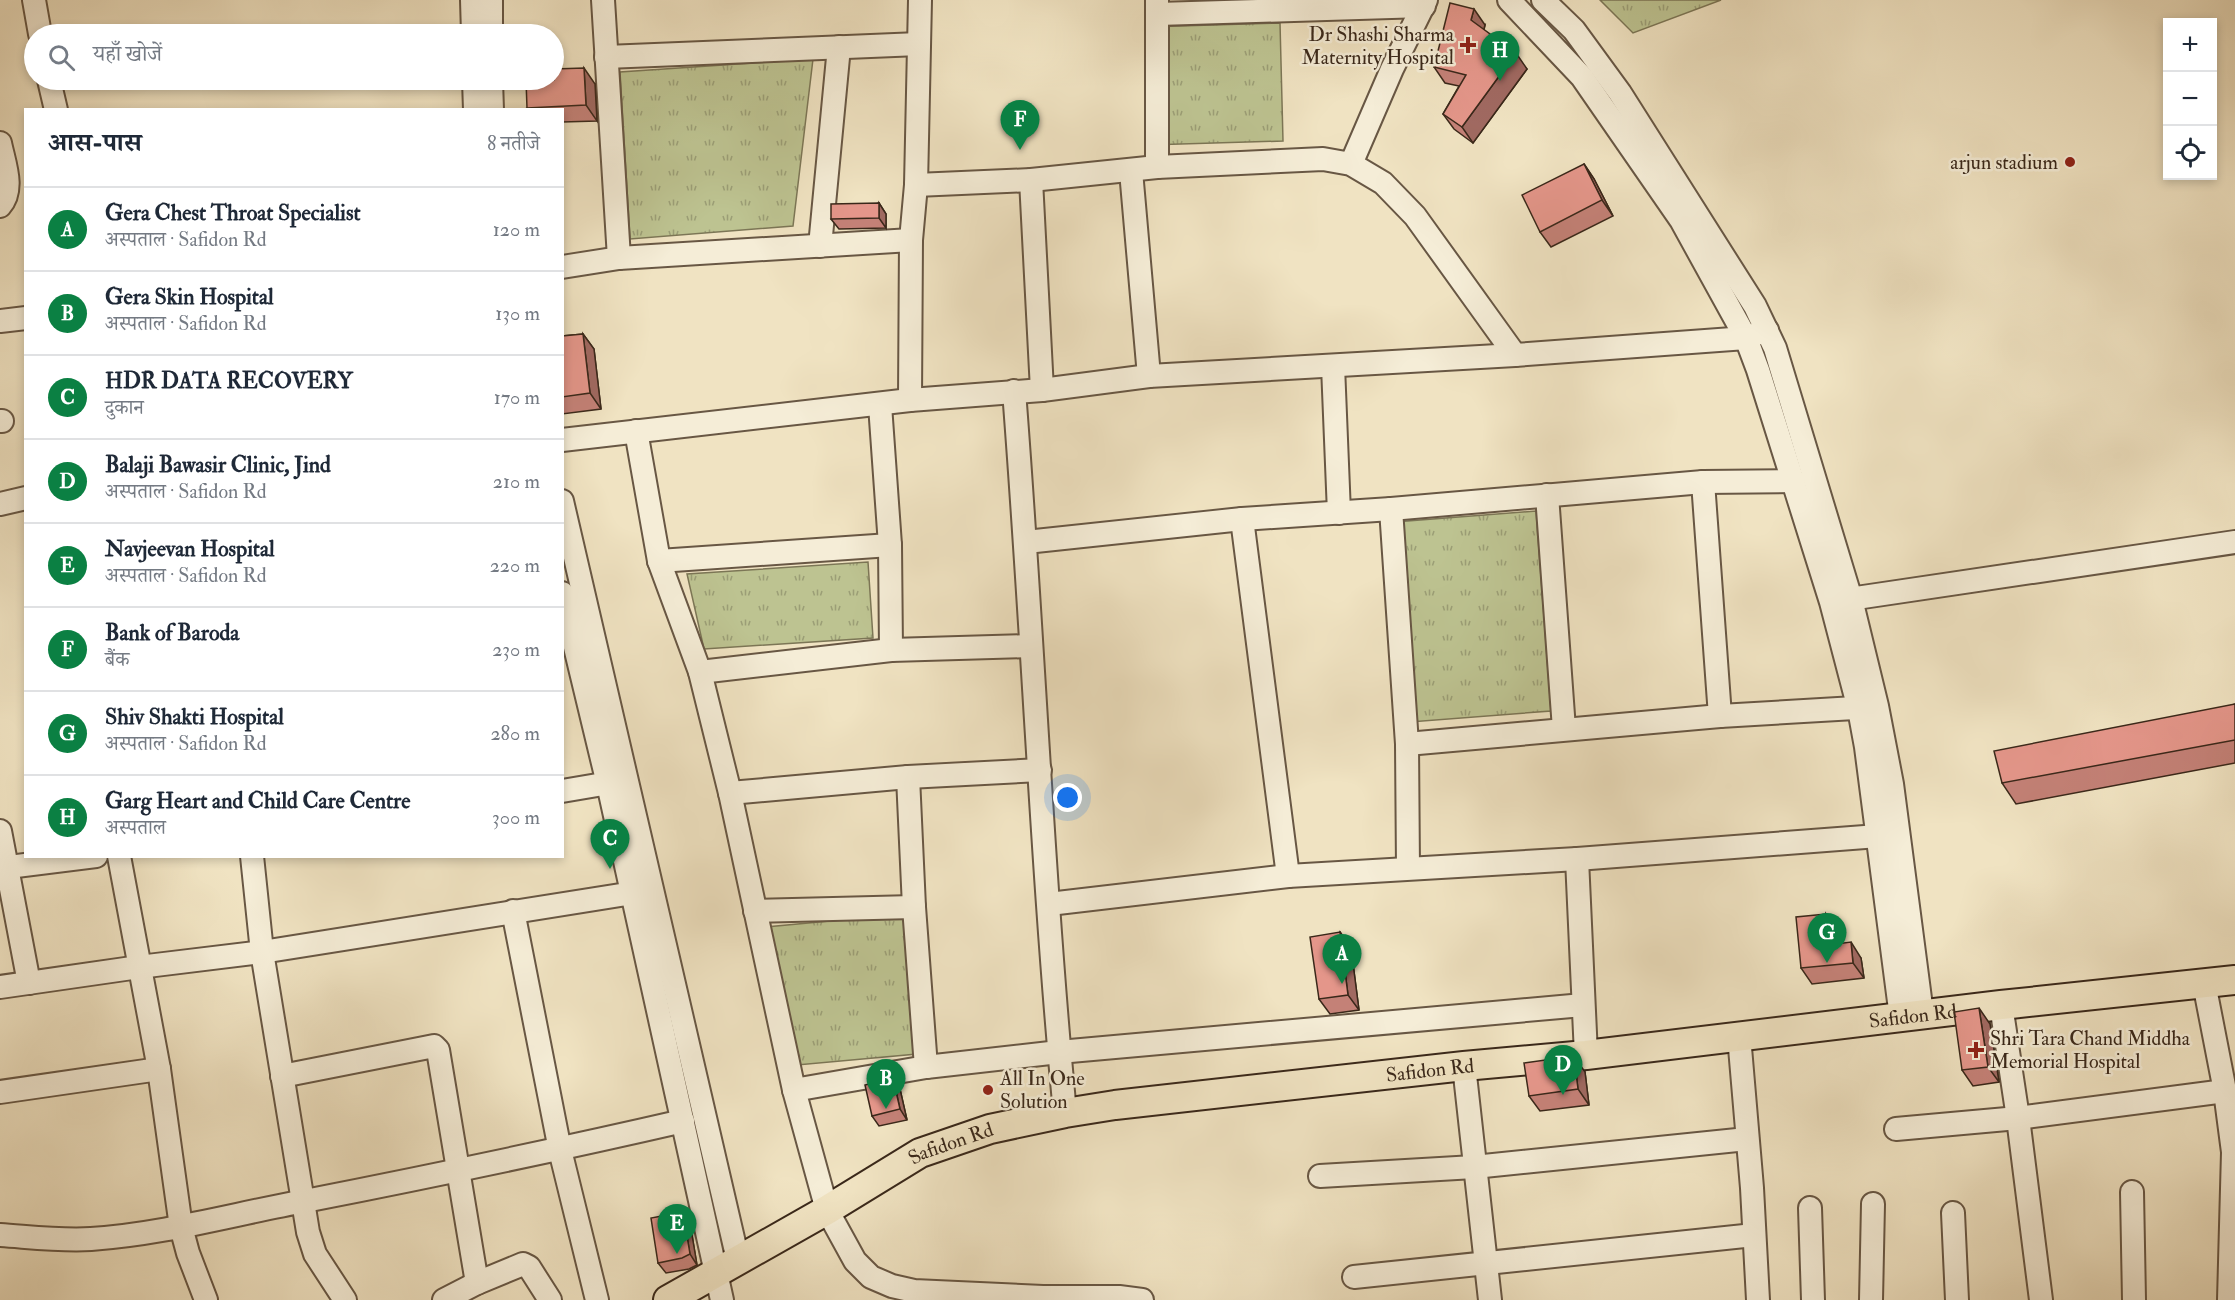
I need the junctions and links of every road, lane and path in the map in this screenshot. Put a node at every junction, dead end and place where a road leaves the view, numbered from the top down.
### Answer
1 (33, 0) edge
2 (472, 0) edge
3 (491, 0) edge
4 (603, 0) edge
5 (920, 0) edge
6 (1509, 0) edge
7 (1543, 0) edge
8 (1425, 3) edge
9 (1158, 7) edge
10 (38, 24) edge
11 (473, 24) edge
12 (491, 24) edge
13 (919, 44) junction
14 (839, 47) junction
15 (606, 57) junction
16 (51, 90) edge
17 (475, 90) edge
18 (491, 90) edge
19 (56, 108) edge
20 (476, 108) edge
21 (492, 108) edge
22 (0, 143) edge
23 (1352, 164) junction
24 (1157, 167) junction
25 (1131, 171) junction
26 (1031, 180) junction
27 (916, 184) junction
28 (0, 206) edge
29 (911, 240) junction
30 (820, 246) junction
31 (619, 258) junction
32 (564, 267) edge
33 (24, 318) edge
34 (0, 321) edge
35 (1757, 334) junction
36 (1515, 354) junction
37 (1333, 366) junction
38 (1149, 376) junction
39 (1042, 390) junction
40 (1014, 392) junction
41 (910, 400) junction
42 (880, 405) junction
43 (636, 431) junction
44 (564, 440) edge
45 (1794, 481) junction
46 (1703, 482) junction
47 (1547, 495) junction
48 (24, 498) edge
49 (0, 504) edge
50 (1391, 509) junction
51 (564, 511) edge
52 (1339, 513) junction
53 (1242, 519) junction
54 (1026, 542) junction
55 (2235, 542) edge
56 (890, 545) junction
57 (659, 561) junction
58 (564, 600) edge
59 (1841, 601) junction
60 (1030, 646) junction
61 (891, 650) junction
62 (700, 672) junction
63 (1868, 708) junction
64 (1720, 716) junction
65 (1564, 729) junction
66 (1407, 744) junction
67 (1040, 770) junction
68 (908, 777) junction
69 (618, 782) junction
70 (564, 790) edge
71 (730, 793) junction
72 (0, 831) edge
73 (1878, 836) junction
74 (81, 858) edge
75 (119, 858) edge
76 (252, 858) edge
77 (1577, 859) junction
78 (4, 868) edge
79 (1408, 868) junction
80 (1288, 876) junction
81 (633, 893) junction
82 (1049, 904) junction
83 (914, 907) junction
84 (513, 911) junction
85 (755, 911) junction
86 (262, 952) junction
87 (139, 967) junction
88 (2235, 980) edge
89 (29, 983) junction
90 (2204, 983) junction
91 (0, 987) edge
92 (1582, 1005) junction
93 (2001, 1005) junction
94 (1911, 1016) junction
95 (1739, 1036) junction
96 (1059, 1053) junction
97 (1586, 1055) junction
98 (1464, 1066) junction
99 (926, 1067) junction
100 (159, 1069) junction
101 (282, 1076) junction
102 (795, 1090) junction
103 (2225, 1091) junction
104 (0, 1092) edge
105 (1065, 1113) junction
106 (2018, 1118) junction
107 (683, 1122) junction
108 (1896, 1129) dead end
109 (1747, 1139) junction
110 (560, 1150) junction
111 (2234, 1152) edge
112 (1473, 1167) junction
113 (457, 1172) junction
114 (1320, 1176) dead end
115 (2132, 1192) dead end
116 (302, 1201) junction
117 (1873, 1204) dead end
118 (1810, 1208) dead end
119 (827, 1210) junction
120 (1953, 1213) dead end
121 (181, 1227) junction
122 (0, 1235) edge
123 (1754, 1235) junction
124 (1485, 1264) junction
125 (728, 1267) junction
126 (1354, 1277) dead end
127 (477, 1283) junction
128 (1043, 1298) edge
129 (206, 1300) edge
130 (345, 1300) edge
131 (444, 1300) edge
132 (550, 1300) edge
133 (597, 1300) edge
134 (668, 1300) edge
135 (722, 1300) edge
136 (1142, 1300) edge
137 (1490, 1300) edge
138 (1758, 1300) edge
139 (1813, 1300) edge
140 (1871, 1300) edge
141 (1957, 1300) edge
142 (2041, 1300) edge
143 (2134, 1300) edge
144 (2229, 1300) edge

1 - 10 street
2 - 11 street
3 - 12 street
4 - 15 street
5 - 13 street
6 - 35 street
7 - 35 street
8 - 9 street
8 - 23 street
9 - 24 street
13 - 14 street
13 - 27 street
14 - 15 street
14 - 30 street
15 - 31 street
16 - 19 street
17 - 20 street
18 - 21 street
22 - 28 street
23 - 24 street
23 - 36 street
24 - 25 street
25 - 26 street
25 - 38 street
26 - 27 street
26 - 39 street
27 - 29 street
29 - 30 street
29 - 41 street
30 - 31 street
31 - 32 street
33 - 34 street
35 - 36 street
35 - 45 street
35 - 59 street
36 - 37 street
37 - 38 street
37 - 52 street
38 - 39 street
39 - 40 street
40 - 41 street
40 - 54 street
41 - 42 street
42 - 43 street
42 - 56 street
43 - 44 street
43 - 57 street
45 - 46 street
45 - 59 street
46 - 47 street
46 - 64 street
47 - 50 street
47 - 65 street
48 - 49 street
50 - 52 street
50 - 66 street
51 - 69 street
52 - 53 street
53 - 54 street
53 - 80 street
54 - 60 street
55 - 59 street
56 - 57 street
56 - 61 street
57 - 62 street
58 - 69 street
59 - 63 street
60 - 61 street
60 - 67 street
61 - 62 street
62 - 71 street
63 - 64 street
63 - 73 street
63 - 94 street
64 - 65 street
65 - 66 street
66 - 79 street
67 - 68 street
67 - 82 street
68 - 71 street
68 - 83 street
69 - 70 street
69 - 81 street
69 - 125 street
71 - 85 street
72 - 78 street
73 - 77 street
73 - 94 street
74 - 78 street
75 - 87 street
76 - 86 street
77 - 79 street
77 - 92 street
78 - 89 street
79 - 80 street
80 - 82 street
81 - 84 street
81 - 107 street
82 - 96 street
83 - 85 street
83 - 99 street
84 - 86 street
84 - 110 street
85 - 102 street
86 - 87 street
86 - 101 street
87 - 89 street
87 - 100 street
88 - 90 main road, Safidon Rd
89 - 91 street
90 - 93 main road, Safidon Rd
90 - 103 street
92 - 96 street
92 - 97 street
93 - 94 main road, Safidon Rd
93 - 106 street
94 - 95 main road, Safidon Rd
95 - 97 main road, Safidon Rd
95 - 109 street
96 - 99 street
96 - 105 street
97 - 98 main road, Safidon Rd
98 - 105 main road, Safidon Rd
98 - 112 street
99 - 102 street
100 - 104 street
100 - 121 street
101 - 113 street
101 - 116 street
102 - 119 street
103 - 106 street
103 - 111 street
105 - 119 main road, Safidon Rd
106 - 108 street
106 - 142 street
107 - 110 street
107 - 125 street
109 - 112 street
109 - 123 street
110 - 113 street
110 - 133 street
111 - 144 street
112 - 114 street
112 - 124 street
113 - 116 street
113 - 127 street
115 - 143 street
116 - 121 street
116 - 130 street
117 - 140 street
118 - 139 street
119 - 125 main road, Safidon Rd
119 - 128 street
120 - 141 street
121 - 122 street
121 - 129 street
123 - 124 street
123 - 138 street
124 - 126 street
124 - 137 street
125 - 134 main road, Safidon Rd
125 - 135 street
127 - 131 street
127 - 132 street
128 - 136 street

